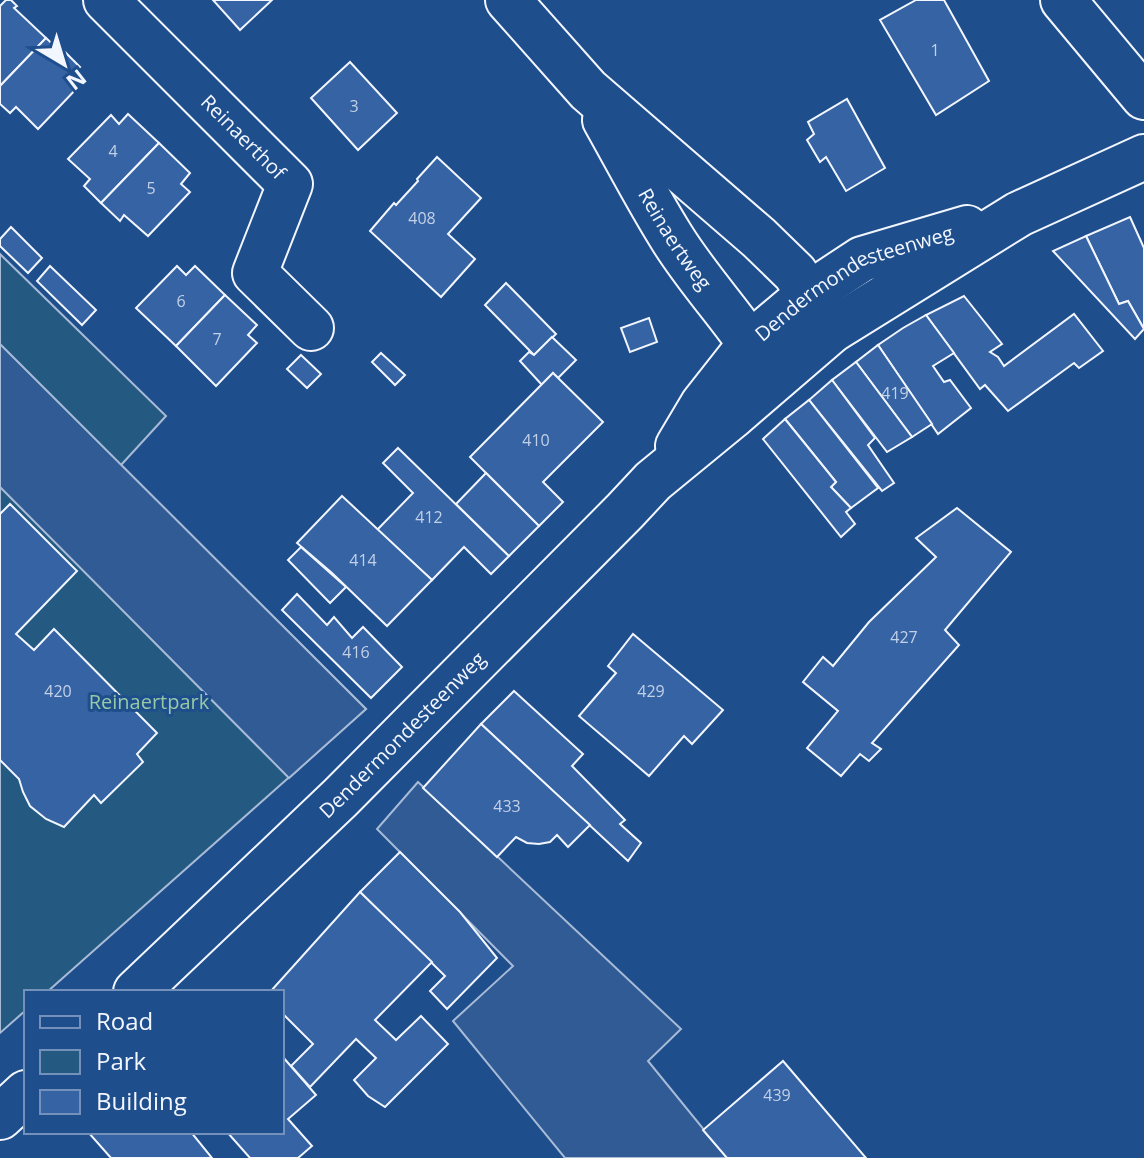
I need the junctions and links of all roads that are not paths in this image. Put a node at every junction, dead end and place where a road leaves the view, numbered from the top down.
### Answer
1 (106, 0) edge
2 (508, 0) edge
3 (1063, 0) edge
4 (588, 90) junction
5 (1144, 97) edge
6 (1144, 157) edge
7 (820, 312) junction
8 (311, 328) dead end
9 (763, 361) junction
10 (138, 990) edge
11 (24, 1095) edge
12 (0, 1117) edge

1 - 8 main road, Reinaerthof
2 - 4 main road, Reinaertweg
3 - 5 main road
4 - 7 main road, Reinaertweg
4 - 9 main road, Reinaertweg
6 - 7 main road, Dendermondesteenweg
7 - 9 main road, Dendermondesteenweg
9 - 10 main road, Dendermondesteenweg
11 - 12 main road

